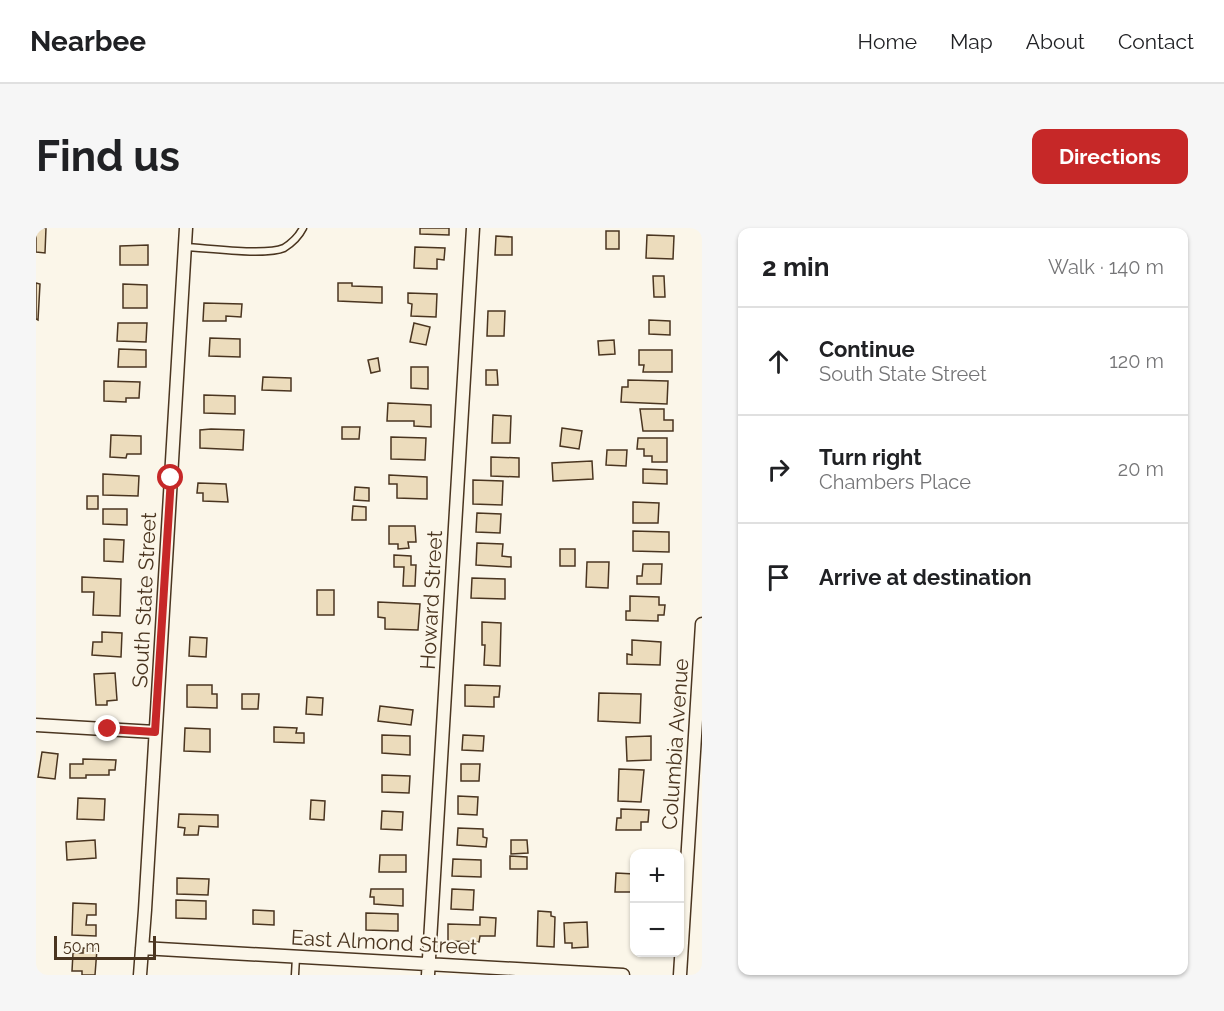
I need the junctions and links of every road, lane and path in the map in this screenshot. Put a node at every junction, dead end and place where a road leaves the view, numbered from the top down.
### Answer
1 (186, 228) edge
2 (303, 228) edge
3 (473, 228) edge
4 (185, 247) junction
5 (702, 624) edge
6 (36, 724) edge
7 (155, 732) junction
8 (142, 948) junction
9 (296, 956) junction
10 (428, 969) edge
11 (140, 975) edge
12 (295, 975) edge
13 (623, 975) edge
14 (680, 975) edge

1 - 4 street, South State Street
2 - 4 lane
3 - 10 street, Howard Street
4 - 7 street, South State Street
5 - 14 street, Columbia Avenue
6 - 7 street
7 - 8 street, South State Street
8 - 9 street, East Almond Street
8 - 11 street, South State Street
9 - 10 street, East Almond Street
9 - 12 lane
10 - 13 street, East Almond Street

